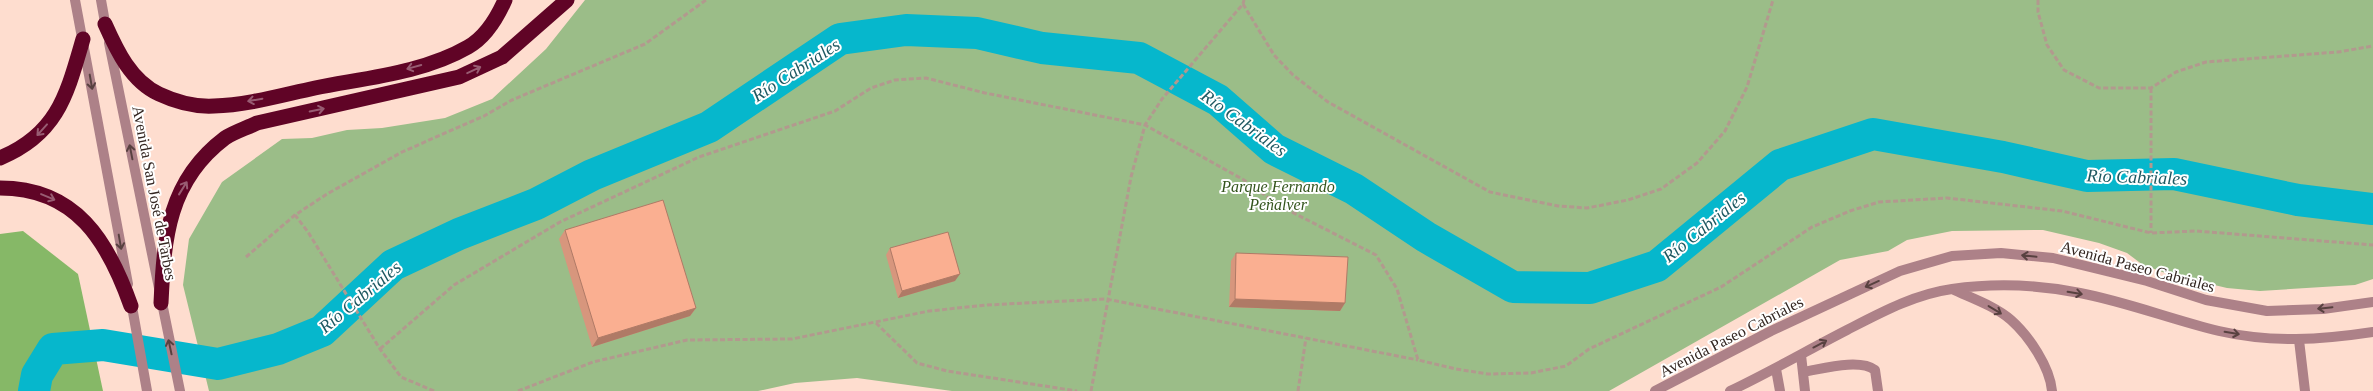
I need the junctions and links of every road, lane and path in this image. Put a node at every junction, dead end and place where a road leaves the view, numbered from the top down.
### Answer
1 (76, 0) edge
2 (101, 0) edge
3 (505, 0) edge
4 (567, 0) edge
5 (706, 0) edge
6 (1773, 0) edge
7 (2038, 0) edge
8 (1244, 2) edge
9 (106, 24) junction
10 (83, 39) junction
11 (2373, 46) edge
12 (2150, 88) junction
13 (1145, 125) junction
14 (0, 158) edge
15 (0, 188) edge
16 (295, 215) junction
17 (2151, 233) junction
18 (2373, 245) edge
19 (246, 257) dead end
20 (1951, 289) junction
21 (1106, 299) junction
22 (2373, 302) edge
23 (161, 303) junction
24 (132, 306) junction
25 (876, 322) junction
26 (2373, 332) edge
27 (1306, 338) junction
28 (2298, 340) junction
29 (380, 349) junction
30 (1801, 354) junction
31 (1418, 360) junction
32 (1776, 369) junction
33 (1803, 372) junction
34 (147, 391) edge
35 (180, 391) edge
36 (434, 391) edge
37 (518, 391) edge
38 (1077, 391) edge
39 (1091, 391) edge
40 (1298, 391) edge
41 (1655, 391) edge
42 (1730, 391) edge
43 (1780, 391) edge
44 (1805, 391) edge
45 (1878, 391) edge
46 (2052, 391) edge
47 (2305, 391) edge

1 - 10 street
2 - 9 street, Avenida San José de Tarbes
3 -> 9 highway
23 -> 4 highway
5 - 16 path
6 - 8 path
7 - 12 path
8 - 13 path
23 -> 9 street, Avenida San José de Tarbes
10 -> 14 highway
10 -> 24 street
11 - 12 path
12 - 17 path
13 - 21 path
13 - 29 path
13 - 31 path
15 -> 24 highway
16 - 19 path
16 - 29 path
17 - 18 path
17 - 31 path
20 -> 28 street
30 -> 20 street
20 -> 46 street
21 - 25 path
21 - 27 path
21 - 39 path
22 -> 41 street, Avenida Paseo Cabriales
35 -> 23 street, Avenida San José de Tarbes
24 - 34 street
25 - 37 path
25 - 38 path
26 - 28 street
27 - 31 path
27 - 40 path
28 - 47 street
29 - 36 path
30 - 32 street
30 - 33 street
32 - 42 street
32 - 43 street
33 - 44 street
33 - 45 street

